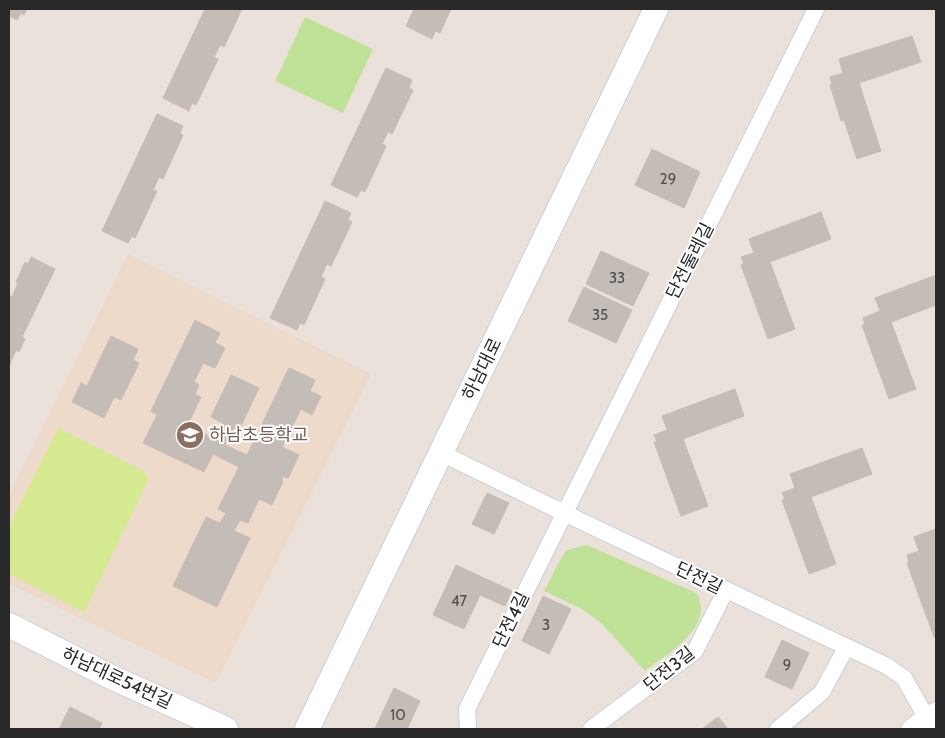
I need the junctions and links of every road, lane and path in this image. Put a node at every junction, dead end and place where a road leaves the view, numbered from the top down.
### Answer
1 (656, 9) edge
2 (816, 9) edge
3 (441, 453) junction
4 (564, 513) junction
5 (726, 590) junction
6 (9, 625) edge
7 (846, 648) junction
8 (931, 718) edge
9 (226, 729) edge
10 (307, 729) edge
11 (468, 729) edge
12 (591, 729) edge
13 (778, 729) edge
14 (909, 729) edge

1 - 3 main road, 하남대로
2 - 4 street, 단전둘레길
3 - 4 street, 단전길
3 - 10 main road, 하남대로
4 - 5 street, 단전길
4 - 11 street, 단전4길
5 - 7 street, 단전길
5 - 12 street, 단전3길
6 - 9 main road, 하남대로54번길
7 - 8 street, 단전길
7 - 13 street
8 - 14 street

